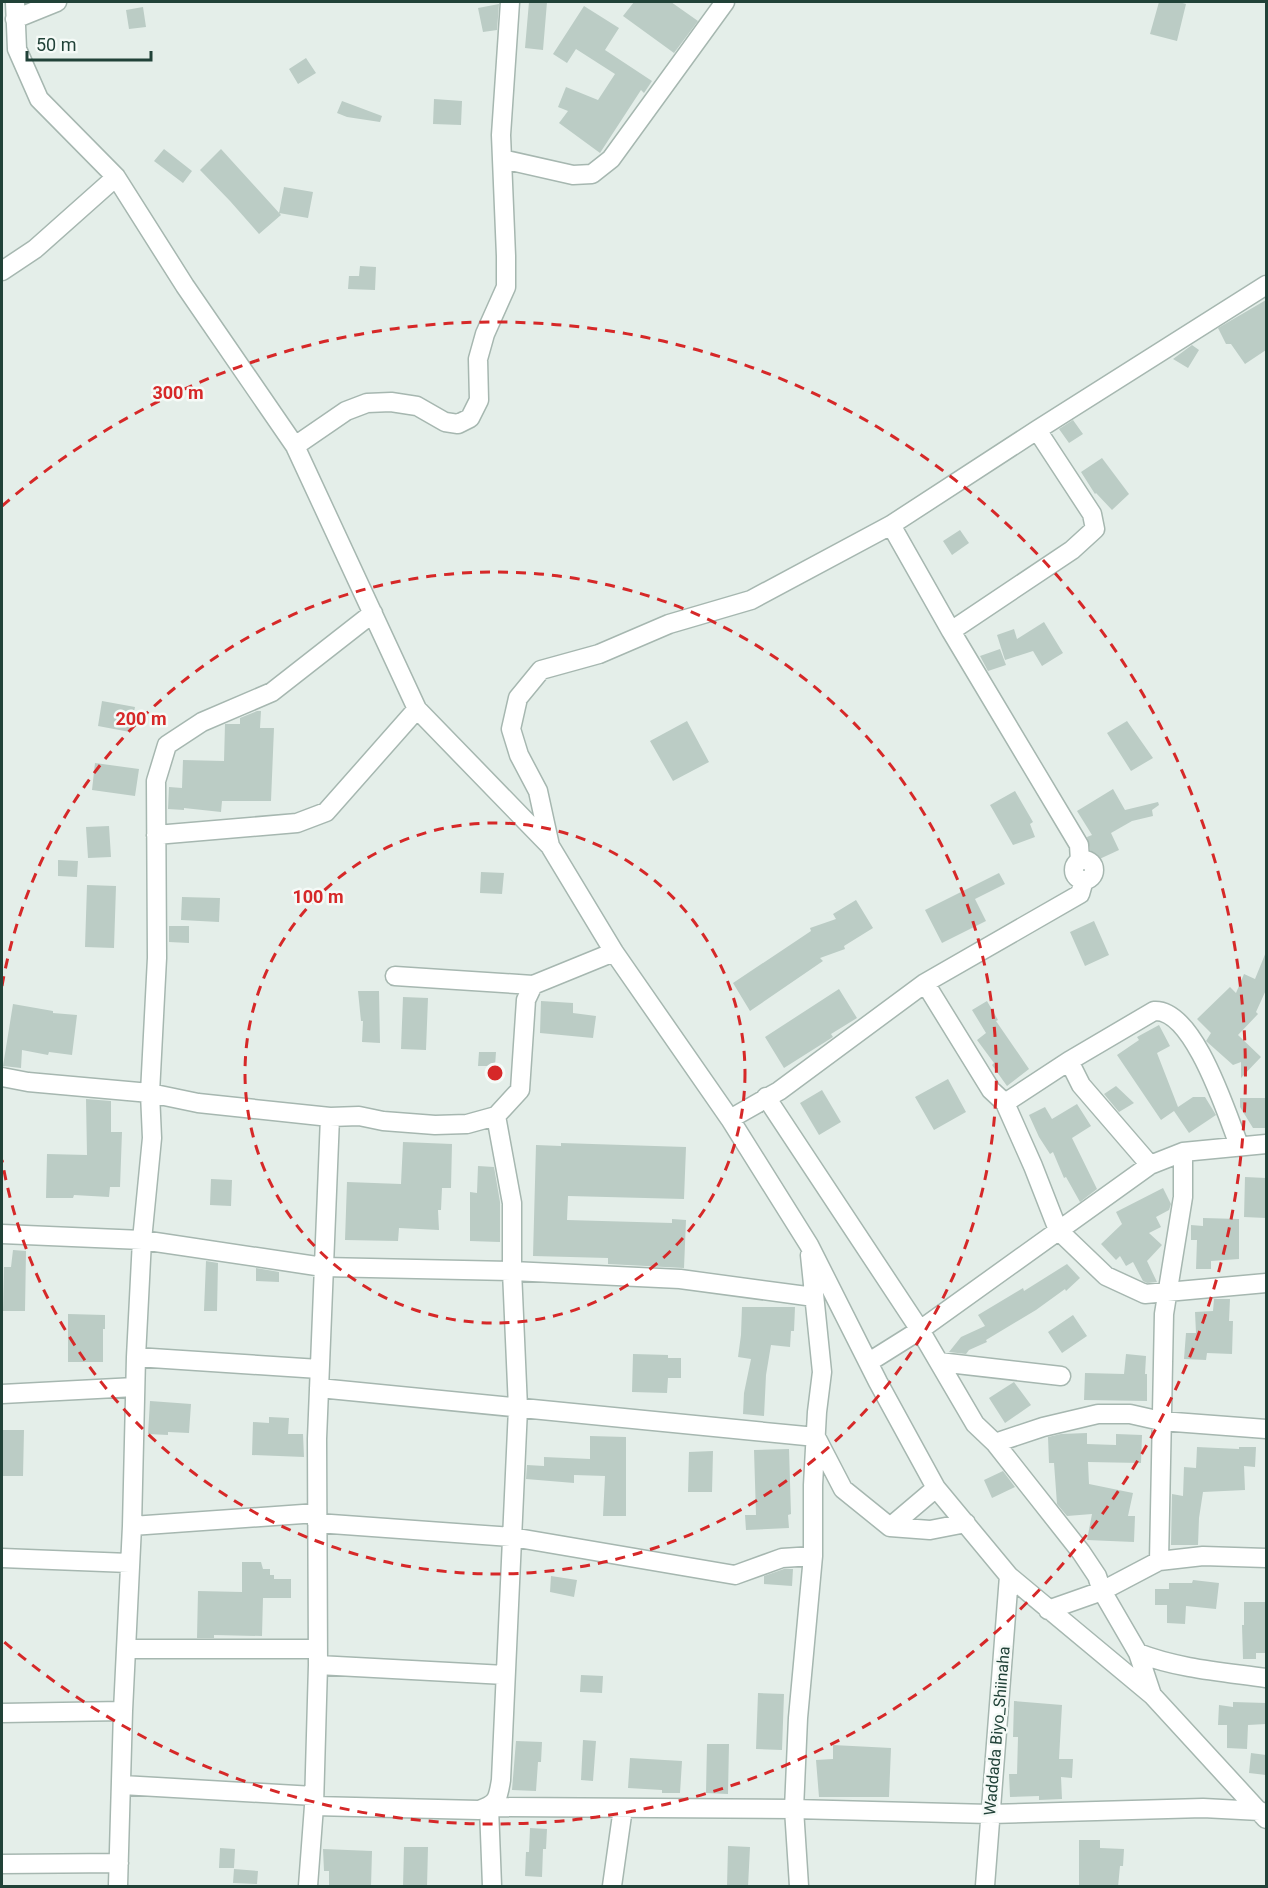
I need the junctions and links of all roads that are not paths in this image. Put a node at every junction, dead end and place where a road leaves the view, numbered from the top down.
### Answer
1 (57, 2) edge
2 (510, 2) edge
3 (725, 2) edge
4 (15, 10) edge
5 (502, 159) junction
6 (116, 177) junction
7 (2, 271) edge
8 (1266, 285) edge
9 (1037, 430) junction
10 (295, 446) junction
11 (891, 525) junction
12 (373, 613) junction
13 (951, 631) junction
14 (417, 709) junction
15 (156, 835) junction
16 (550, 846) junction
17 (614, 952) junction
18 (395, 976) dead end
19 (925, 984) junction
20 (533, 985) junction
21 (1069, 1061) junction
22 (2, 1077) edge
23 (150, 1093) junction
24 (766, 1097) junction
25 (1005, 1103) junction
26 (496, 1116) junction
27 (330, 1117) junction
28 (729, 1119) junction
29 (1266, 1144) edge
30 (1239, 1145) junction
31 (1183, 1152) junction
32 (1150, 1165) junction
33 (1058, 1230) junction
34 (2, 1234) edge
35 (142, 1240) junction
36 (809, 1245) junction
37 (323, 1267) junction
38 (512, 1270) junction
39 (1266, 1283) edge
40 (1168, 1291) junction
41 (814, 1297) junction
42 (920, 1329) junction
43 (136, 1357) junction
44 (868, 1362) junction
45 (939, 1362) junction
46 (319, 1369) junction
47 (1061, 1376) dead end
48 (135, 1387) junction
49 (319, 1388) junction
50 (2, 1394) edge
51 (518, 1408) junction
52 (1161, 1421) junction
53 (1266, 1430) edge
54 (816, 1437) junction
55 (995, 1443) junction
56 (936, 1488) junction
57 (317, 1518) junction
58 (966, 1523) junction
59 (132, 1526) junction
60 (890, 1527) junction
61 (512, 1537) junction
62 (813, 1557) junction
63 (2, 1558) edge
64 (1266, 1558) edge
65 (1159, 1561) junction
66 (129, 1563) junction
67 (1009, 1576) junction
68 (1102, 1591) junction
69 (1048, 1610) junction
70 (126, 1649) junction
71 (1138, 1653) junction
72 (317, 1657) junction
73 (505, 1675) junction
74 (1266, 1678) edge
75 (1152, 1695) junction
76 (123, 1711) junction
77 (2, 1713) edge
78 (122, 1785) junction
79 (314, 1801) junction
80 (489, 1807) junction
81 (623, 1808) junction
82 (794, 1809) junction
83 (990, 1814) junction
84 (1263, 1815) edge
85 (119, 1863) junction
86 (2, 1864) edge
87 (118, 1887) edge
88 (308, 1887) edge
89 (492, 1887) edge
90 (612, 1887) edge
91 (800, 1887) edge
92 (985, 1887) edge

1 - 4 street
2 - 5 street
3 - 5 street
4 - 6 street
5 - 10 street
6 - 7 street
6 - 10 street
8 - 9 street
9 - 11 street
9 - 13 street
10 - 12 street
11 - 13 street
11 - 16 street
12 - 14 street
12 - 15 street
13 - 19 street
14 - 15 street
14 - 16 street
15 - 23 street
16 - 17 street
17 - 20 street
17 - 28 street
18 - 20 street
19 - 24 street
19 - 25 street
20 - 26 street
21 - 25 street
21 - 30 street
21 - 32 street
22 - 23 street
23 - 27 street
23 - 35 street
24 - 28 street
24 - 42 street
25 - 33 street
26 - 27 street
26 - 38 street
27 - 37 street
28 - 36 street
29 - 30 street
30 - 31 street
31 - 32 street
31 - 40 street
32 - 33 street
33 - 40 street
33 - 42 street
34 - 35 street
35 - 37 street
35 - 43 street
36 - 41 street
36 - 44 street
37 - 38 street
37 - 46 street
38 - 41 street
38 - 51 street
39 - 40 street
40 - 52 street
41 - 54 street
42 - 44 street
42 - 45 street
43 - 46 street
43 - 48 street
44 - 56 street
45 - 47 street
45 - 55 street
46 - 49 street
48 - 50 street
48 - 59 street
49 - 51 street
49 - 57 street
51 - 54 street
51 - 61 street
52 - 53 street
52 - 55 street
52 - 65 street
54 - 60 street
54 - 62 street
55 - 68 street
56 - 58 street
56 - 60 street
57 - 59 street
57 - 61 street
57 - 72 street
58 - 60 street
58 - 67 street
59 - 66 street
61 - 62 street
61 - 73 street
62 - 82 street
63 - 66 street
64 - 65 street
65 - 68 street
66 - 70 street
67 - 69 street
67 - 83 street, Waddada Biyo_Shiinaha
68 - 69 street
68 - 71 street
69 - 75 street
70 - 72 street
70 - 76 street
71 - 74 street
71 - 75 street
72 - 73 street
72 - 79 street
73 - 80 street
75 - 84 street
76 - 77 street
76 - 78 street
78 - 79 street
78 - 85 street
79 - 80 street
79 - 88 street
80 - 81 street
80 - 89 street
81 - 82 street
81 - 90 street
82 - 83 street
82 - 91 street
83 - 84 street
83 - 92 street, Waddada Biyo_Shiinaha
85 - 86 street
85 - 87 street

